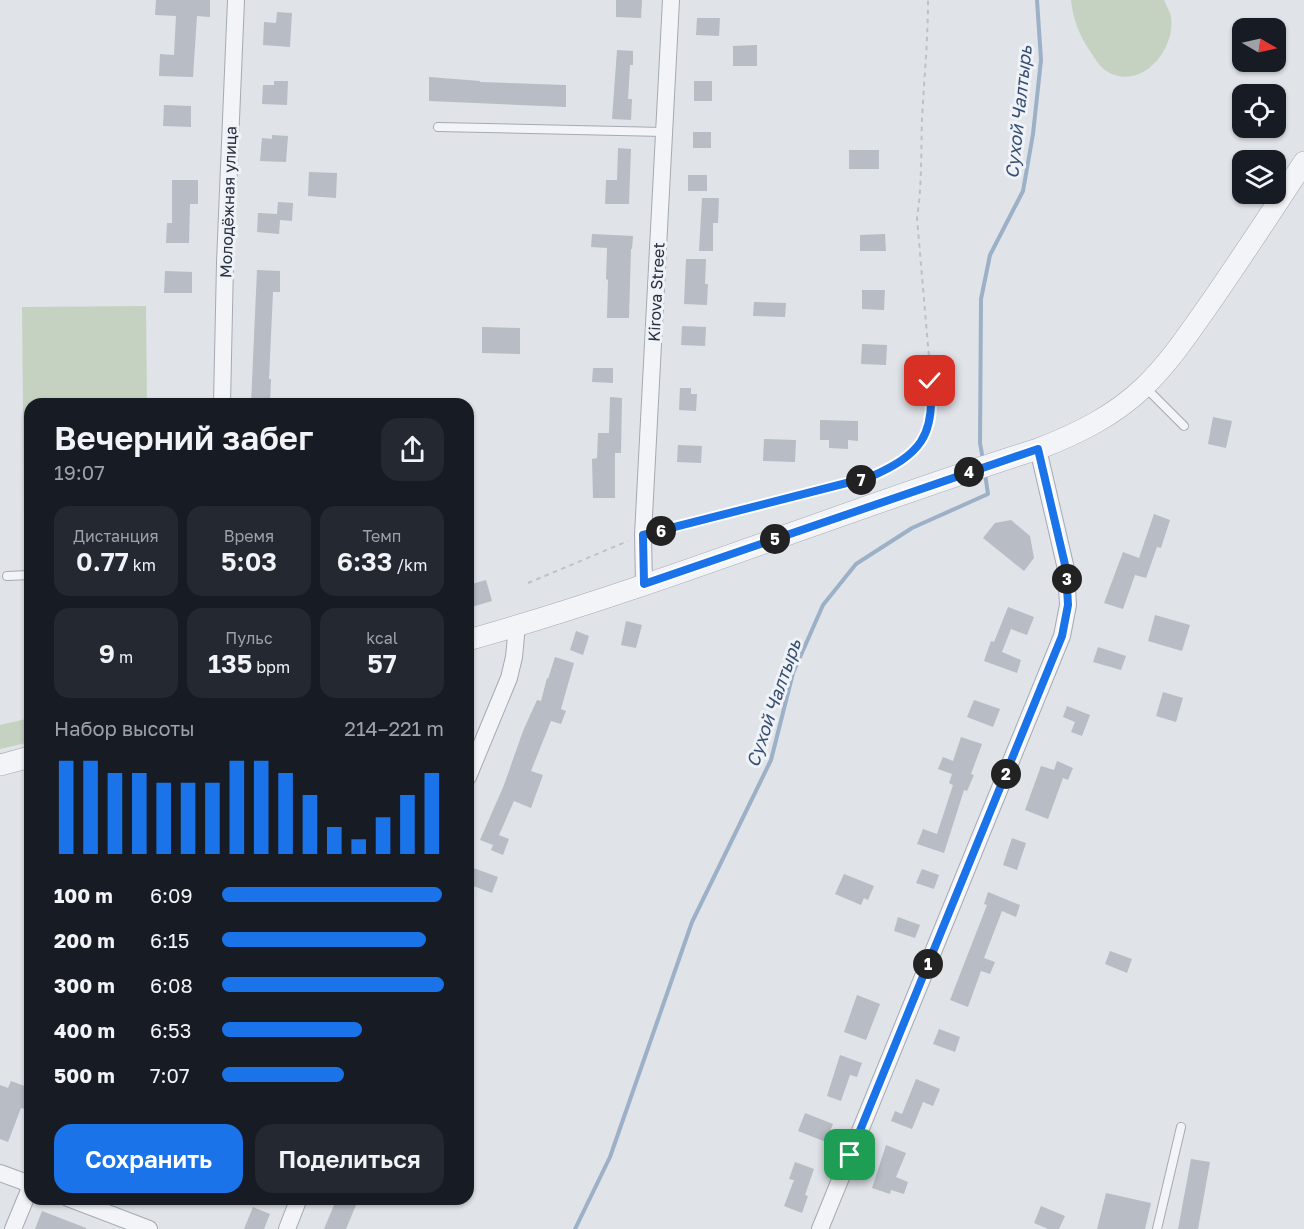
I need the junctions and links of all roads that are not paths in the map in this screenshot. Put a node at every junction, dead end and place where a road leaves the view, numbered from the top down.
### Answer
1 (236, 0) edge
2 (671, 0) edge
3 (438, 127) dead end
4 (664, 132) junction
5 (1304, 162) edge
6 (1144, 386) junction
7 (222, 398) edge
8 (1184, 426) dead end
9 (1038, 449) junction
10 (24, 575) edge
11 (7, 576) dead end
12 (644, 584) junction
13 (517, 626) junction
14 (474, 638) edge
15 (24, 759) edge
16 (474, 763) edge
17 (0, 765) edge
18 (1181, 1127) dead end
19 (0, 1173) edge
20 (24, 1183) edge
21 (24, 1201) edge
22 (86, 1205) edge
23 (296, 1205) edge
24 (13, 1229) edge
25 (149, 1229) edge
26 (287, 1229) edge
27 (820, 1229) edge
28 (1157, 1229) edge

1 - 7 street, Молодёжная улица
2 - 4 street, Kirova Street
3 - 4 lane
4 - 12 street, Kirova Street
5 - 6 street
6 - 8 lane
6 - 9 street
9 - 12 street
9 - 27 street
10 - 11 lane
12 - 13 street
13 - 14 street
13 - 16 street
15 - 17 street
18 - 28 lane
19 - 20 street
21 - 24 street
22 - 25 street
23 - 26 street

